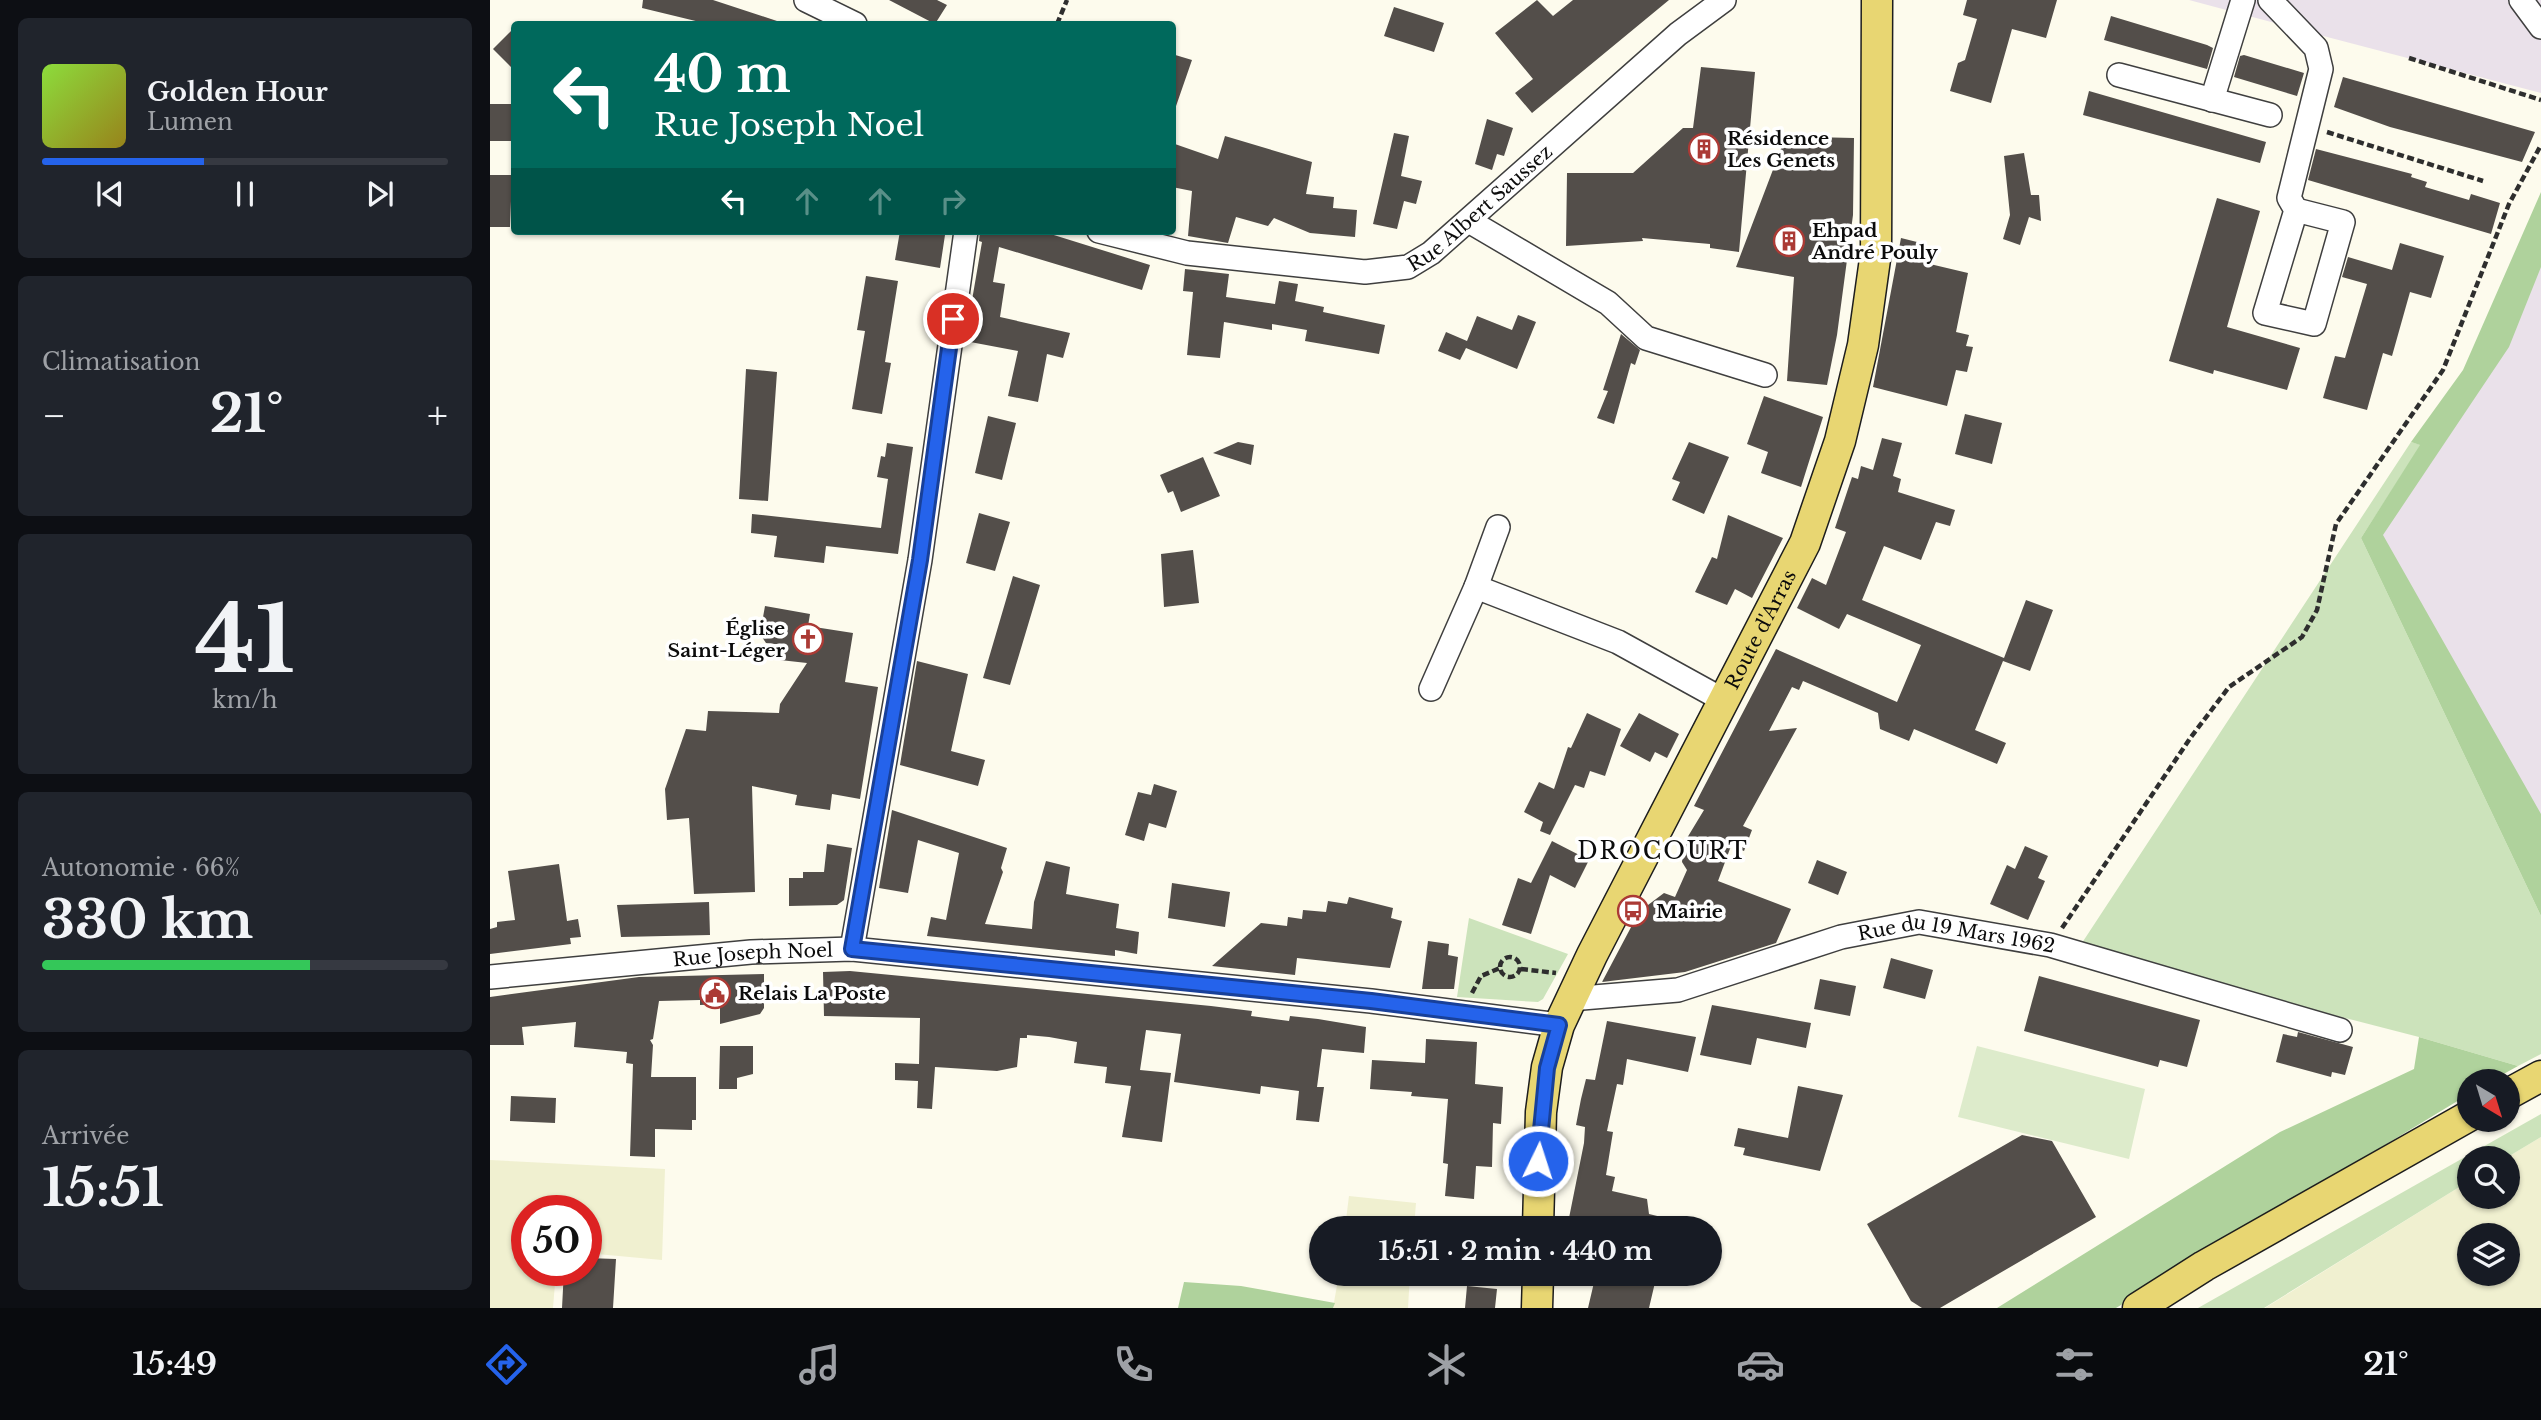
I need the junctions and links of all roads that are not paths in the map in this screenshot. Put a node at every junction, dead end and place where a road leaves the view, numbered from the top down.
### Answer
1 (806, 0) edge
2 (1724, 0) edge
3 (1877, 0) edge
4 (2243, 0) edge
5 (2270, 0) edge
6 (2521, 0) edge
7 (849, 21) edge
8 (2541, 27) edge
9 (2119, 75) dead end
10 (2212, 100) junction
11 (2270, 115) dead end
12 (2296, 210) junction
13 (1469, 221) junction
14 (965, 235) edge
15 (1115, 235) edge
16 (1765, 375) dead end
17 (1498, 527) dead end
18 (1476, 587) junction
19 (1431, 689) dead end
20 (1725, 701) junction
21 (852, 949) junction
22 (490, 977) edge
23 (1570, 1000) junction
24 (2340, 1030) dead end
25 (2541, 1076) edge
26 (2520, 1087) edge
27 (2457, 1123) edge
28 (1538, 1216) edge
29 (1538, 1286) edge
30 (1537, 1308) edge
31 (2137, 1308) edge

1 - 7 street
2 - 13 street, Rue Albert Saussez
3 - 20 main road, Route d'Arras
4 - 10 street
5 - 12 street
6 - 8 street
9 - 10 street
10 - 11 street
12 - 12 street
13 - 15 street, Rue Albert Saussez
13 - 16 street
14 - 21 street
17 - 18 street
18 - 19 street
18 - 20 street
20 - 23 main road, Route d'Arras
21 - 22 street, Rue Joseph Noel
21 - 23 street, Rue Joseph Noel
23 - 24 street, Rue du 19 Mars 1962
23 - 28 main road, Route d'Arras
25 - 26 main road
27 - 31 main road
29 - 30 main road

